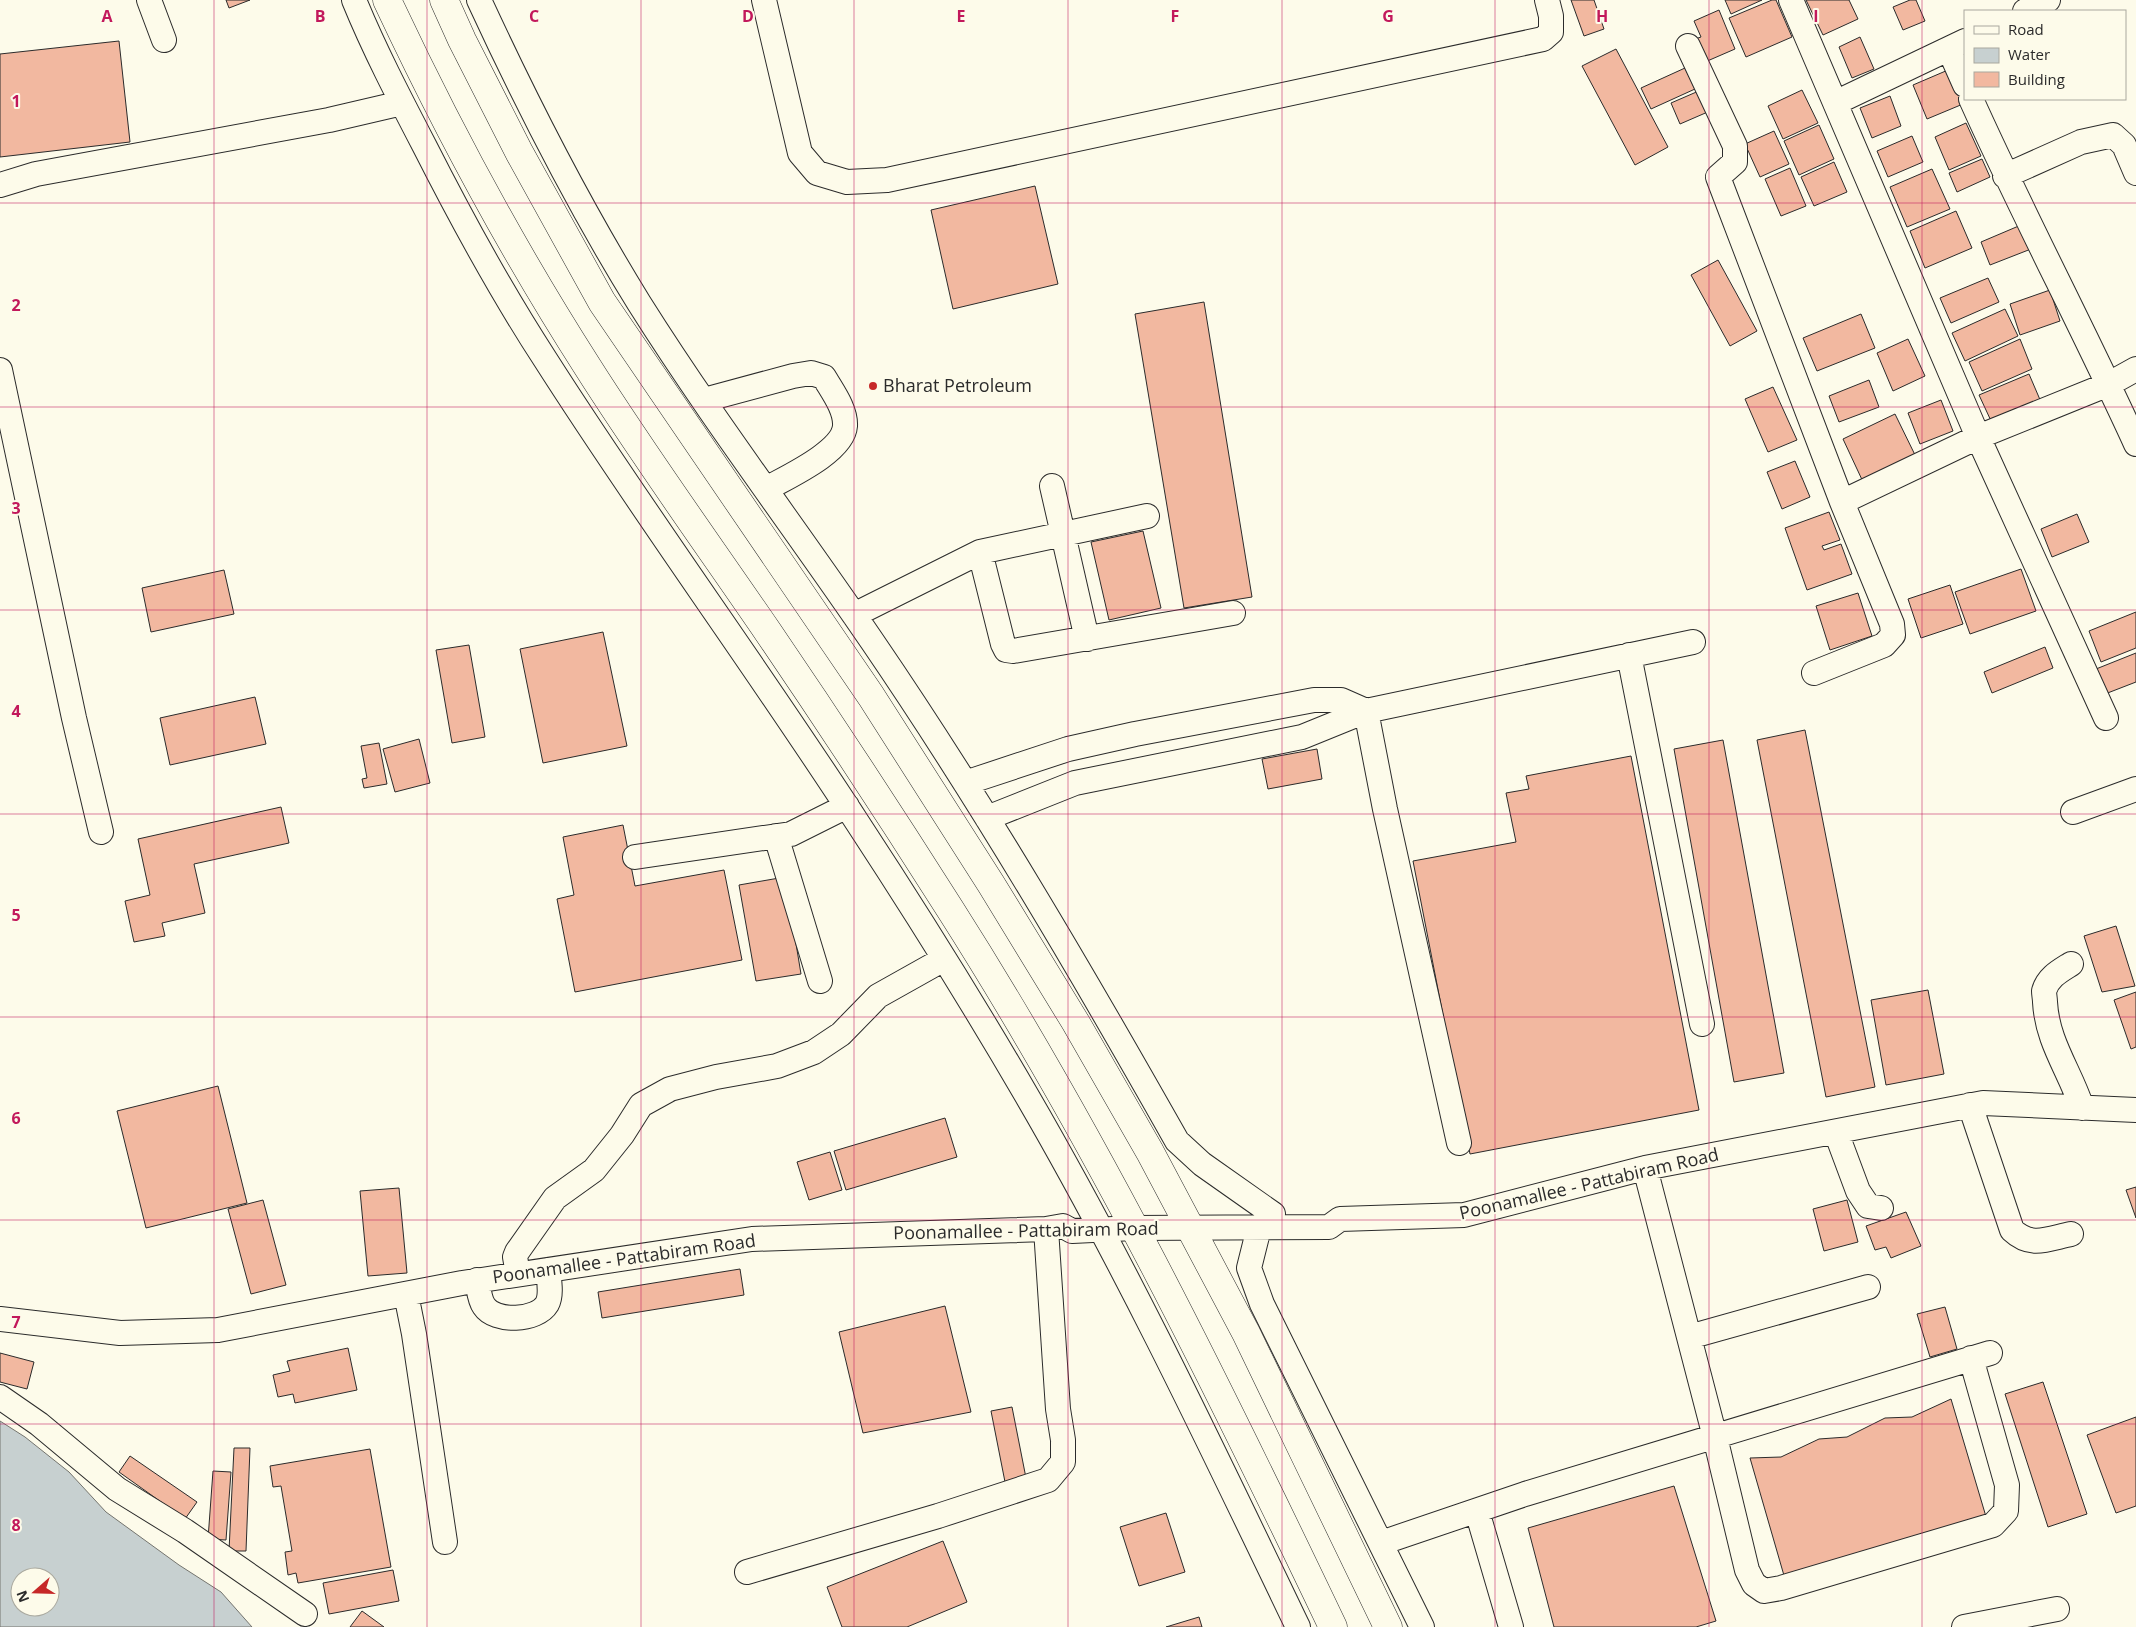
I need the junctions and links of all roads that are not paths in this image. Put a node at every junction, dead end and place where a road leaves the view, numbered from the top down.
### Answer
1 (149, 0) edge
2 (354, 0) edge
3 (387, 0) edge
4 (444, 0) edge
5 (479, 0) edge
6 (764, 0) edge
7 (1547, 0) edge
8 (1791, 0) edge
9 (2048, 0) edge
10 (2027, 10) edge
11 (164, 40) dead end
12 (1957, 45) edge
13 (1688, 46) dead end
14 (1964, 80) edge
15 (1971, 100) edge
16 (402, 103) junction
17 (1835, 103) junction
18 (2136, 173) edge
19 (2005, 176) junction
20 (0, 185) edge
21 (2136, 369) edge
22 (0, 370) edge
23 (2109, 384) junction
24 (704, 400) junction
25 (1978, 437) junction
26 (2136, 444) edge
27 (1052, 486) dead end
28 (766, 489) junction
29 (1842, 502) junction
30 (1147, 516) dead end
31 (1063, 534) junction
32 (980, 552) junction
33 (1233, 613) dead end
34 (854, 615) junction
35 (1087, 639) junction
36 (1693, 642) dead end
37 (1629, 655) junction
38 (1814, 673) dead end
39 (1366, 711) junction
40 (2106, 718) dead end
41 (965, 783) junction
42 (2136, 789) edge
43 (847, 806) junction
44 (2073, 812) dead end
45 (986, 818) junction
46 (101, 832) dead end
47 (776, 836) junction
48 (635, 857) dead end
49 (944, 958) junction
50 (2071, 964) dead end
51 (820, 981) dead end
52 (1702, 1024) dead end
53 (1970, 1105) junction
54 (2082, 1108) junction
55 (2136, 1110) edge
56 (1836, 1132) junction
57 (1459, 1143) dead end
58 (1645, 1168) junction
59 (1881, 1208) dead end
60 (1266, 1221) junction
61 (1131, 1222) junction
62 (1188, 1223) junction
63 (1097, 1224) junction
64 (1054, 1228) junction
65 (2071, 1234) dead end
66 (1250, 1268) junction
67 (548, 1270) junction
68 (518, 1274) junction
69 (477, 1280) junction
70 (1868, 1287) dead end
71 (406, 1294) junction
72 (1232, 1304) junction
73 (2, 1314) edge
74 (1689, 1338) junction
75 (0, 1397) edge
76 (1715, 1437) junction
77 (1476, 1511) junction
78 (444, 1542) dead end
79 (1381, 1543) junction
80 (747, 1572) dead end
81 (2057, 1609) dead end
82 (305, 1614) dead end
83 (1298, 1627) edge
84 (1333, 1627) edge
85 (1388, 1627) edge
86 (1422, 1627) edge
87 (1511, 1627) edge
88 (1964, 1627) edge

1 - 11 street
2 - 16 street
3 - 61 highway
4 - 62 highway
5 - 24 street
6 - 7 street
8 - 17 street
9 - 10 street
12 - 14 street
12 - 17 street
13 - 29 street
15 - 19 street
16 - 20 street
16 - 43 street
17 - 25 street
18 - 19 street
19 - 23 street
21 - 23 street
22 - 46 street
23 - 25 street
23 - 26 street
24 - 28 street
24 - 28 street
25 - 29 street
25 - 40 street
27 - 31 street
28 - 34 street
29 - 38 street
30 - 31 street
31 - 32 street
31 - 35 street
32 - 34 street
32 - 35 street
33 - 35 street
34 - 41 street
36 - 37 street
37 - 39 street
37 - 52 street
39 - 41 street
39 - 45 street
39 - 57 street
41 - 45 street
42 - 44 street
43 - 47 street
43 - 49 street
45 - 60 street
47 - 48 street
47 - 51 street
49 - 63 street
49 - 68 street
50 - 54 street
53 - 54 street, Poonamallee - Pattabiram Road
53 - 56 street, Poonamallee - Pattabiram Road
53 - 65 street
54 - 55 street, Poonamallee - Pattabiram Road
56 - 58 street, Poonamallee - Pattabiram Road
56 - 59 street
58 - 60 street, Poonamallee - Pattabiram Road
58 - 74 street
60 - 62 street, Poonamallee - Pattabiram Road
60 - 66 street
61 - 62 street, Poonamallee - Pattabiram Road
61 - 63 street, Poonamallee - Pattabiram Road
61 - 84 highway
62 - 72 highway
63 - 64 street, Poonamallee - Pattabiram Road
63 - 83 street
64 - 67 street, Poonamallee - Pattabiram Road
64 - 80 street
66 - 72 street
66 - 79 street
67 - 68 street, Poonamallee - Pattabiram Road
67 - 69 street
68 - 69 street, Poonamallee - Pattabiram Road
69 - 71 street, Poonamallee - Pattabiram Road
70 - 74 street
71 - 73 street, Poonamallee - Pattabiram Road
71 - 78 street
72 - 85 highway
74 - 76 street
75 - 82 street
76 - 76 street
76 - 77 street
77 - 79 street
77 - 87 street
79 - 86 street
81 - 88 street

